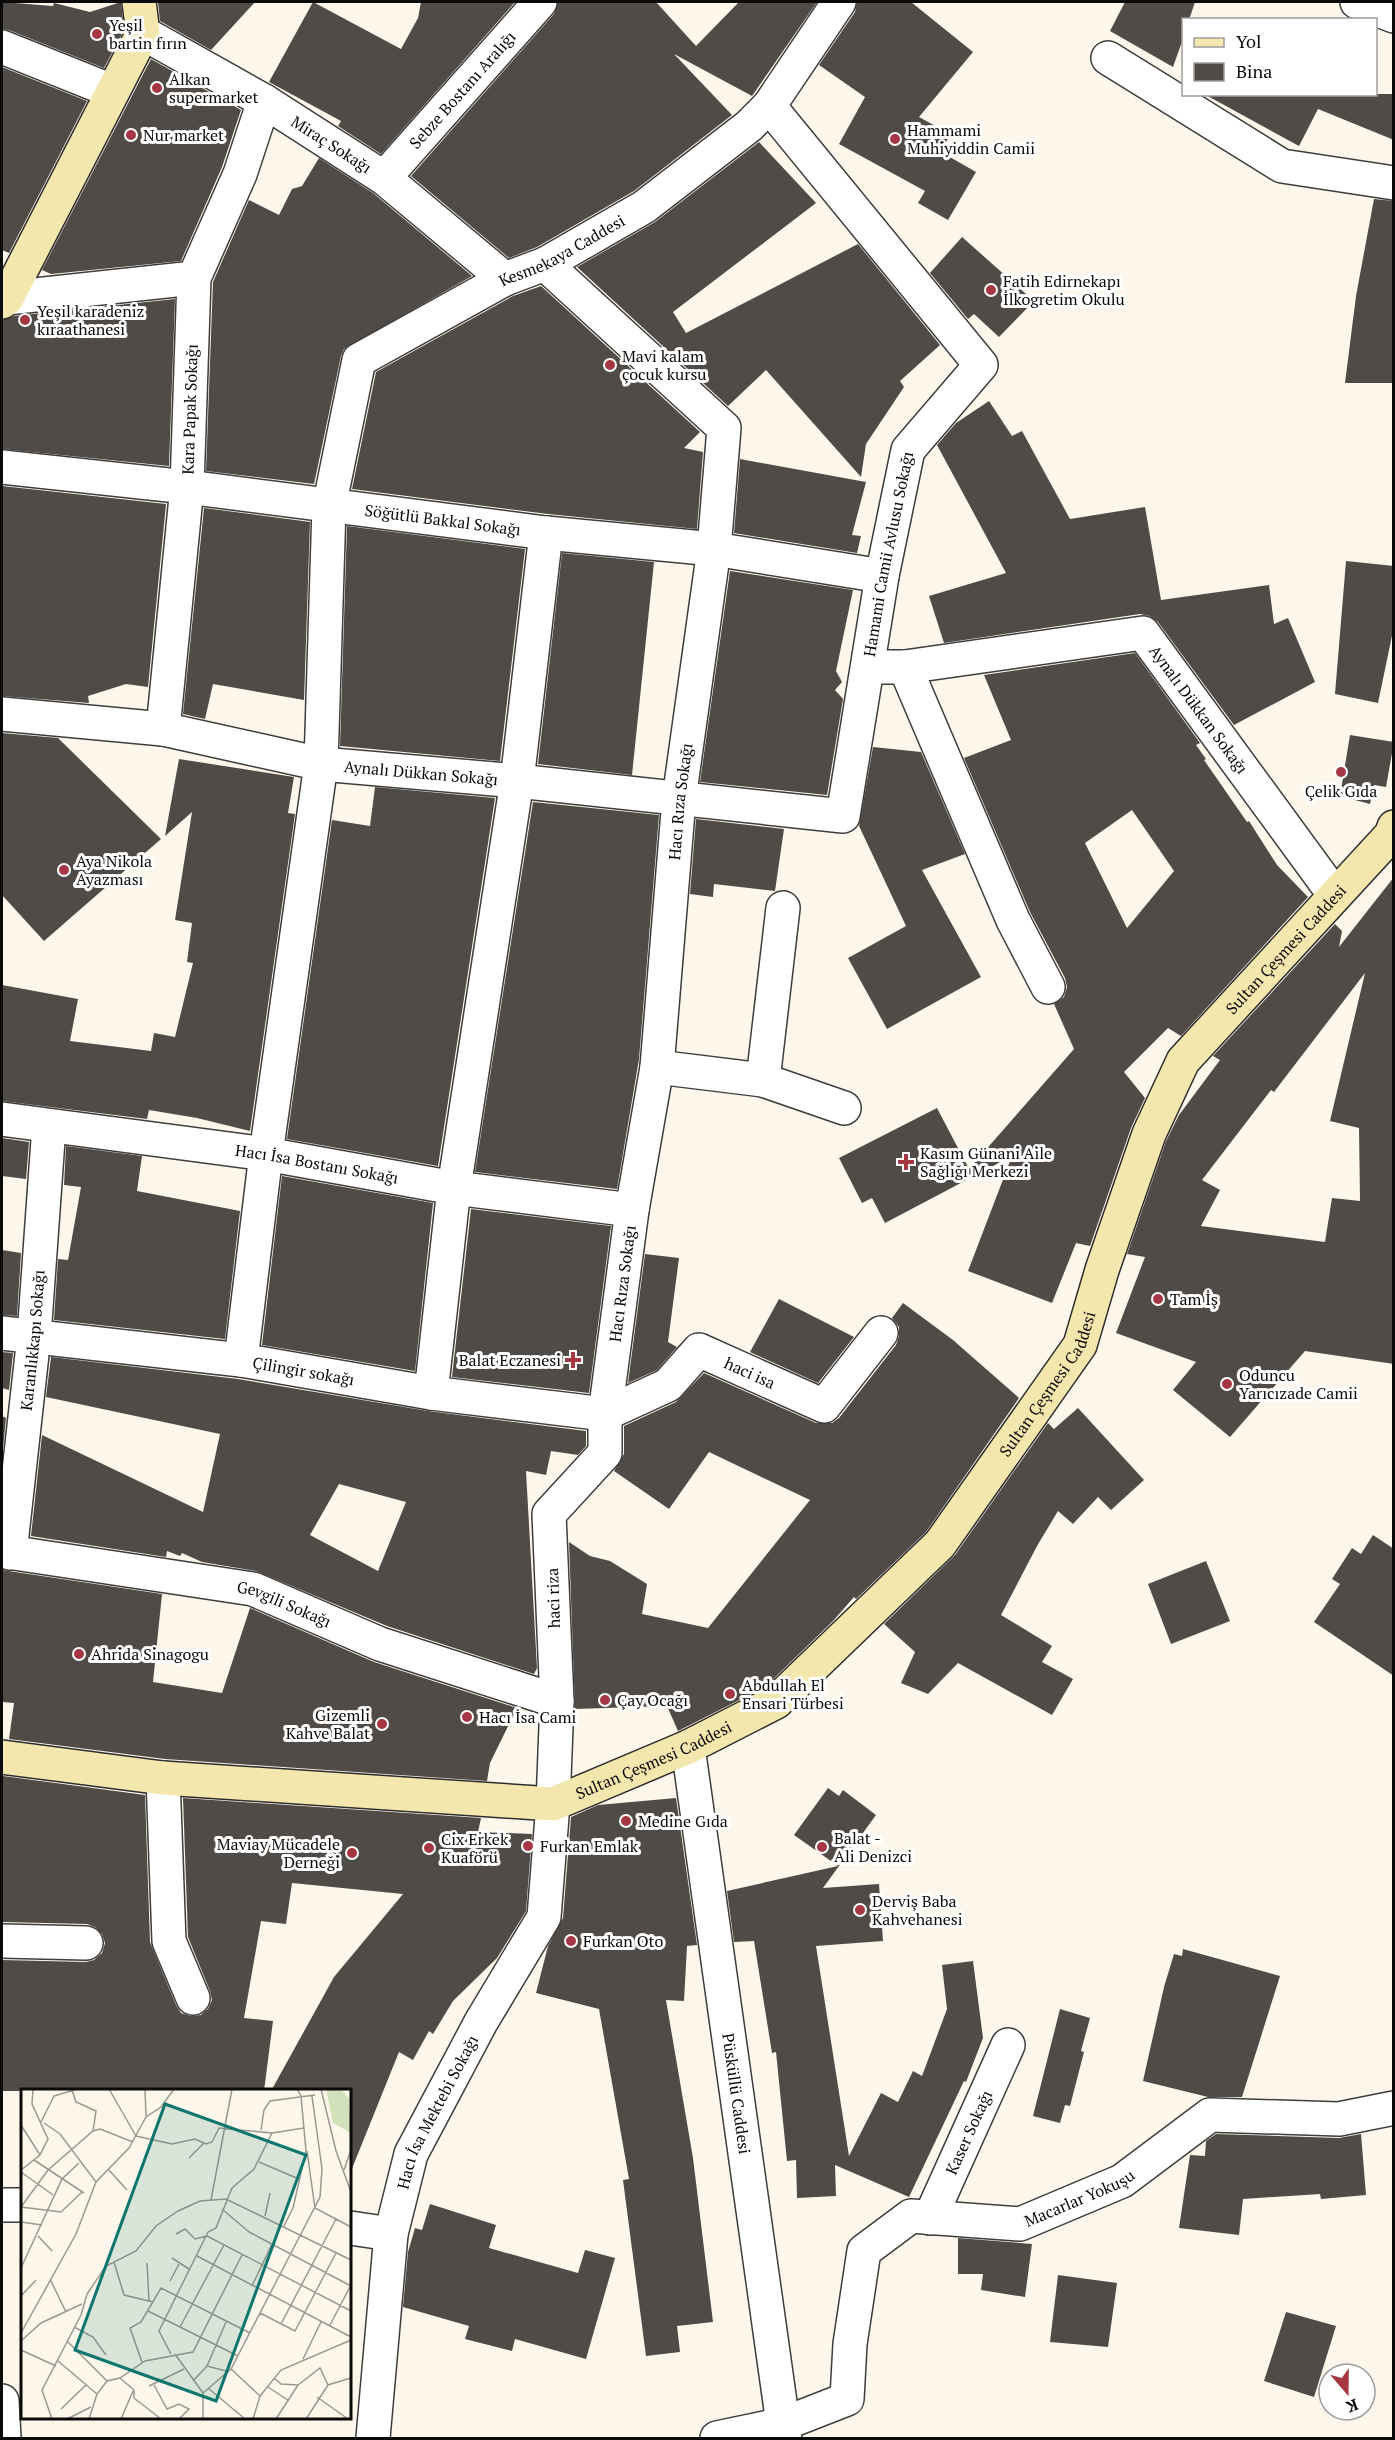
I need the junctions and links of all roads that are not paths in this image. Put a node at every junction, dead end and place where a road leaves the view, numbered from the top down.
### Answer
1 (540, 2) edge
2 (839, 2) edge
3 (1357, 2) edge
4 (1394, 15) edge
5 (141, 17) edge
6 (2, 47) edge
7 (1108, 58) dead end
8 (112, 92) junction
9 (264, 101) junction
10 (769, 106) junction
11 (384, 178) junction
12 (1394, 183) edge
13 (545, 264) junction
14 (194, 278) junction
15 (505, 279) junction
16 (4, 300) edge
17 (2, 467) edge
18 (187, 487) junction
19 (329, 507) junction
20 (546, 533) junction
21 (714, 549) junction
22 (882, 576) junction
23 (868, 667) junction
24 (905, 667) junction
25 (2, 714) edge
26 (163, 729) junction
27 (321, 764) junction
28 (518, 781) junction
29 (679, 799) junction
30 (843, 816) joint
31 (1394, 828) edge
32 (1334, 894) junction
33 (783, 908) dead end
34 (1048, 987) dead end
35 (657, 1067) junction
36 (763, 1080) junction
37 (844, 1108) dead end
38 (2, 1119) edge
39 (49, 1126) junction
40 (266, 1154) junction
41 (454, 1188) junction
42 (632, 1210) junction
43 (2, 1333) edge
44 (881, 1333) dead end
45 (34, 1336) junction
46 (241, 1360) junction
47 (431, 1393) junction
48 (605, 1414) junction
49 (6, 1552) edge
50 (557, 1701) junction
51 (688, 1747) junction
52 (2, 1757) edge
53 (164, 1778) junction
54 (553, 1804) junction
55 (2, 1941) edge
56 (86, 1943) dead end
57 (193, 1998) dead end
58 (1008, 2045) dead end
59 (1394, 2108) edge
60 (2, 2205) edge
61 (21, 2205) edge
62 (930, 2218) junction
63 (351, 2228) edge
64 (391, 2234) junction
65 (2, 2401) edge
66 (784, 2431) edge
67 (4, 2439) edge
68 (373, 2439) edge
69 (717, 2439) edge

1 - 11 street, Sebze Bostanı Aralığı
2 - 10 street, Kesmekaya Caddesi
3 - 4 street
5 - 8 street
5 - 9 street, Miraç Sokağı
6 - 8 street
7 - 12 street
8 - 16 street
9 - 11 street, Miraç Sokağı
9 - 14 street, Kara Papak Sokağı
10 - 13 street, Kesmekaya Caddesi
10 - 22 street, Hamami Camii Avlusu Sokağı
11 - 15 street, Miraç Sokağı
13 - 15 street, Kesmekaya Caddesi
13 - 21 street, Hacı Rıza Sokağı
14 - 16 street
14 - 18 street, Kara Papak Sokağı
15 - 19 street, Kesmekaya Caddesi
17 - 18 street, Söğütlü Bakkal Sokağı
18 - 19 street, Söğütlü Bakkal Sokağı
18 - 26 street, Kara Papak Sokağı
19 - 20 street, Söğütlü Bakkal Sokağı
19 - 27 street, Kesmekaya Caddesi
20 - 21 street, Söğütlü Bakkal Sokağı
20 - 28 street
21 - 22 street, Söğütlü Bakkal Sokağı
21 - 29 street, Hacı Rıza Sokağı
22 - 23 street, Hamami Camii Avlusu Sokağı
23 - 24 street, Aynalı Dükkan Sokağı
23 - 30 street, Hamami Camii Avlusu Sokağı
24 - 32 street, Aynalı Dükkan Sokağı
24 - 34 street
25 - 26 street, Aynalı Dükkan Sokağı
26 - 27 street, Aynalı Dükkan Sokağı
27 - 28 street, Aynalı Dükkan Sokağı
27 - 40 street, Kesmekaya Caddesi
28 - 29 street, Aynalı Dükkan Sokağı
28 - 41 street
29 - 30 street, Aynalı Dükkan Sokağı
29 - 35 street, Hacı Rıza Sokağı
31 - 32 street, Sultan Çeşmesi Caddesi
32 - 51 street, Sultan Çeşmesi Caddesi
33 - 36 street
35 - 36 street
35 - 42 street, Hacı Rıza Sokağı
36 - 37 street
38 - 39 street, Hacı İsa Bostanı Sokağı
39 - 40 street, Hacı İsa Bostanı Sokağı
39 - 45 street, Karanlıkkapı Sokağı
40 - 41 street, Hacı İsa Bostanı Sokağı
40 - 46 street, Kesmekaya Caddesi
41 - 42 street, Hacı İsa Bostanı Sokağı
41 - 47 street
42 - 48 street, Hacı Rıza Sokağı
43 - 45 street, Çilingir sokağı
44 - 48 street, haci isa
45 - 46 street, Çilingir sokağı
45 - 49 street, Karanlıkkapı Sokağı
46 - 47 street, Çilingir sokağı
47 - 48 street, Çilingir sokağı
48 - 50 street, haci riza
49 - 50 street, Gevgili Sokağı
50 - 54 street, haci riza
51 - 54 street, Sultan Çeşmesi Caddesi
51 - 66 street, Püsküllü Caddesi
52 - 53 street
53 - 54 street
53 - 57 street
54 - 64 street, Hacı İsa Mektebi Sokağı
55 - 56 street
58 - 62 street, Kaser Sokağı
59 - 62 street, Macarlar Yokuşu
60 - 61 street
62 - 66 street, Macarlar Yokuşu
63 - 64 street
64 - 68 street, Hacı İsa Mektebi Sokağı
65 - 67 street
66 - 69 street

